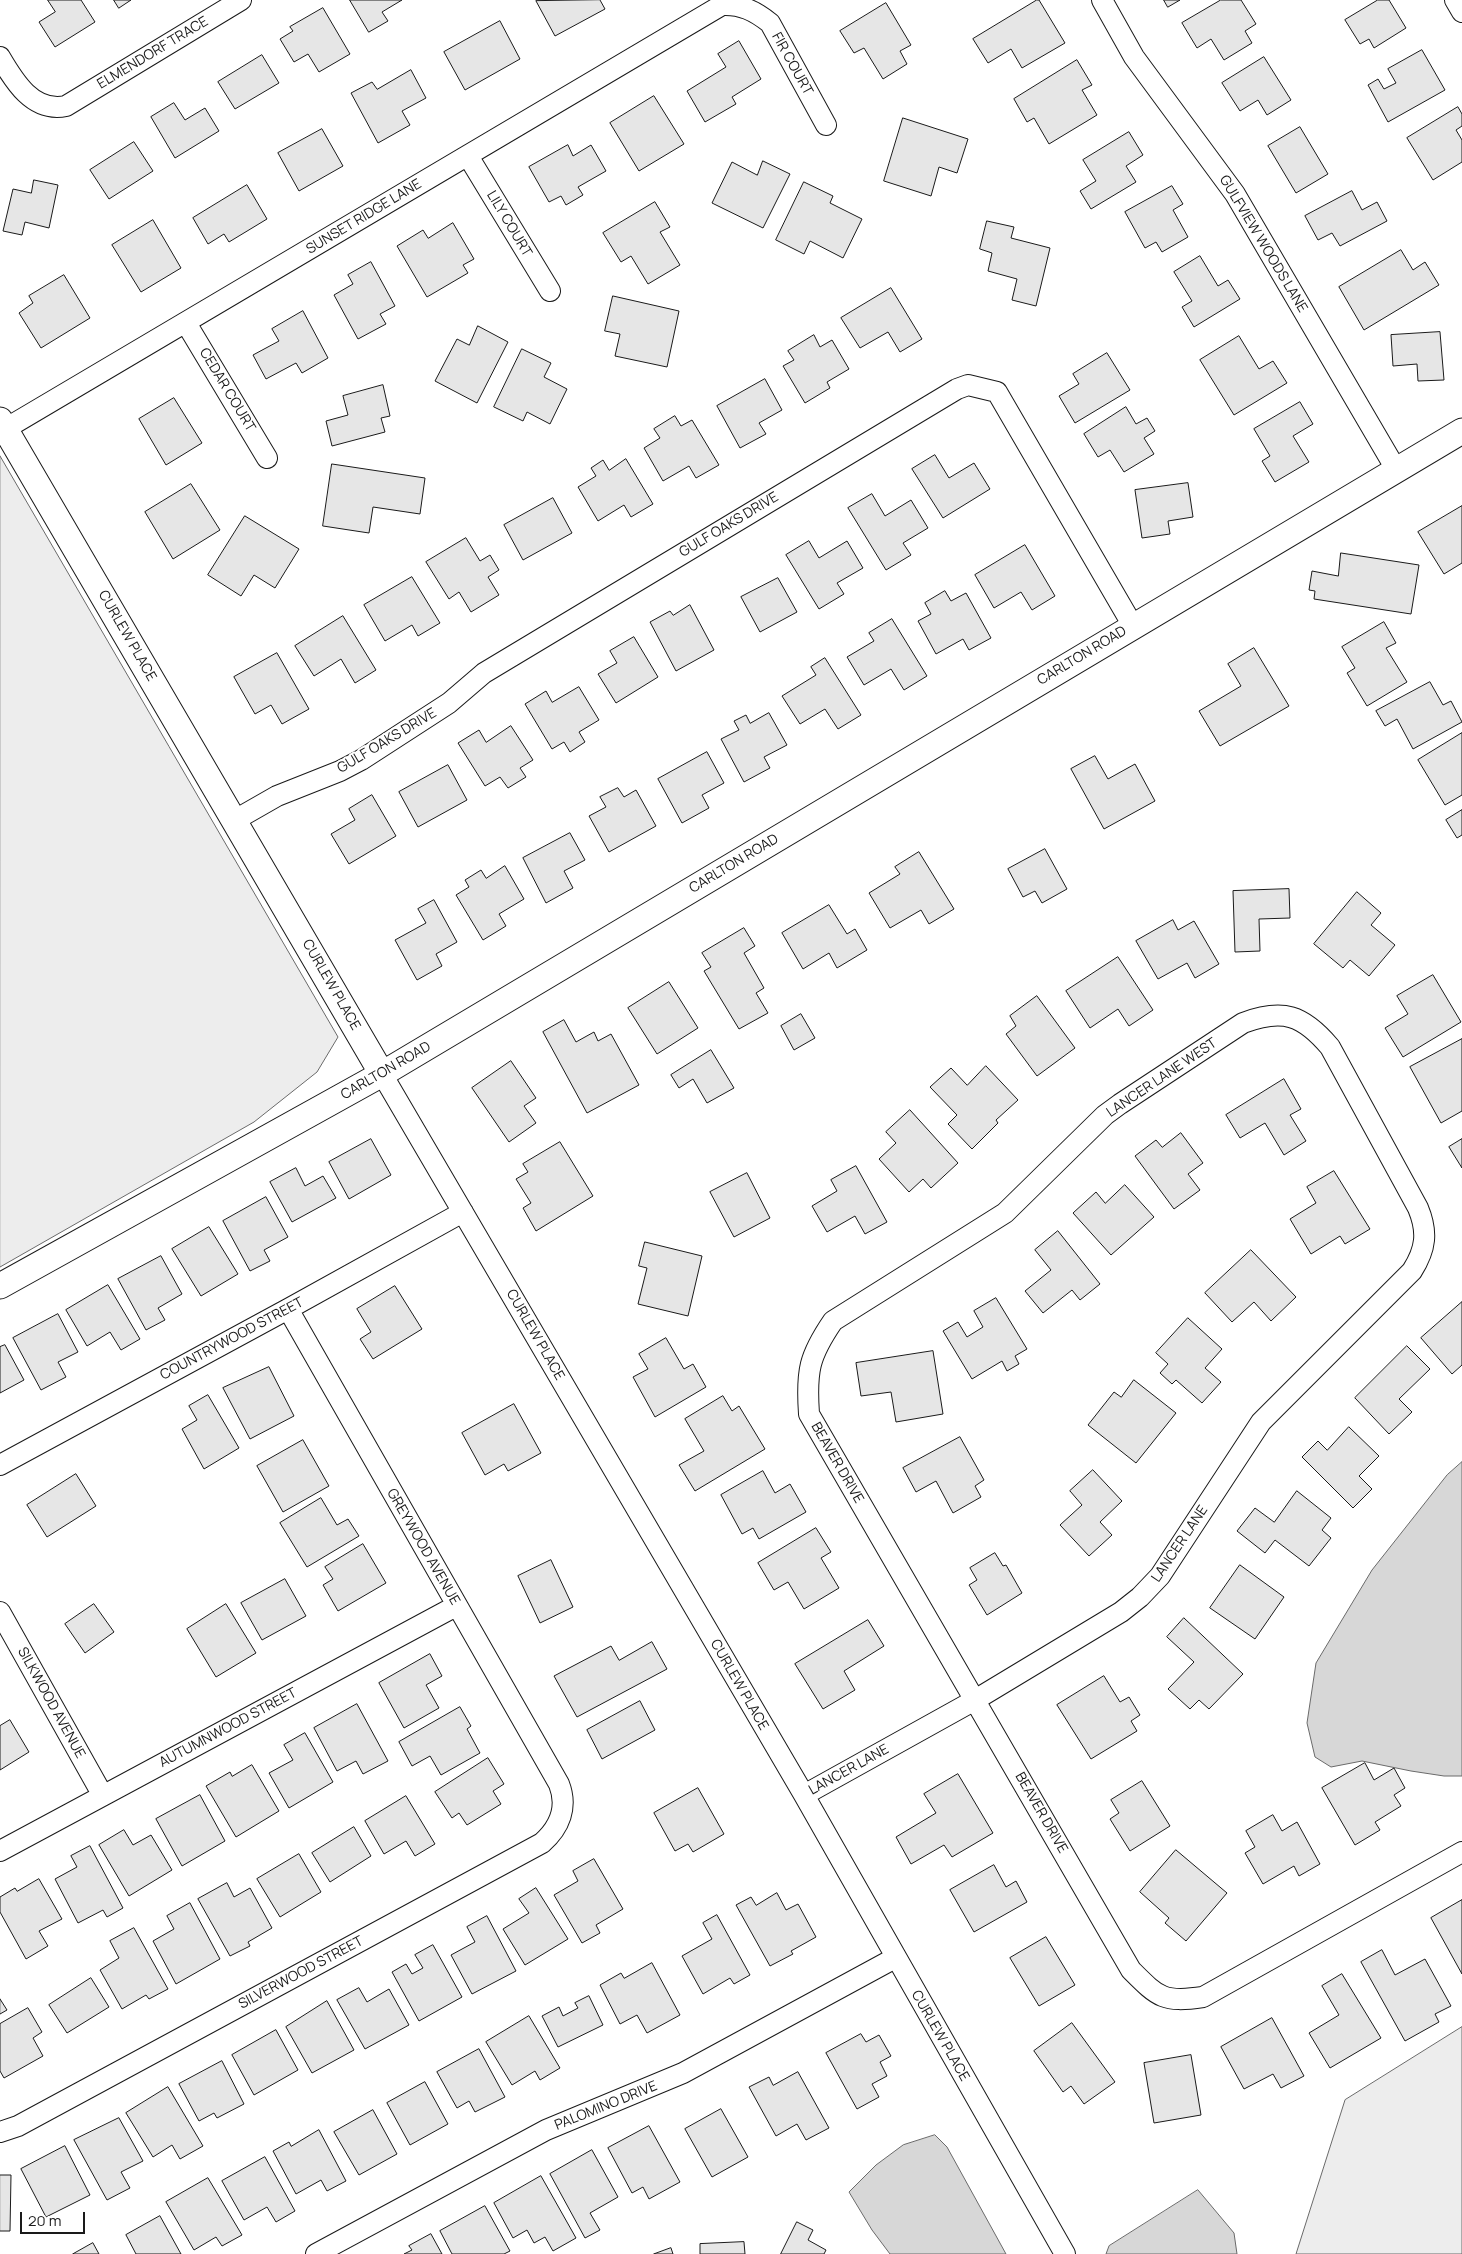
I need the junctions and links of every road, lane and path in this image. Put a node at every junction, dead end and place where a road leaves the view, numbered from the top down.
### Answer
1 (241, 0) edge
2 (1102, 0) edge
3 (1455, 0) edge
4 (722, 5) joint
5 (1462, 12) edge
6 (0, 57) edge
7 (826, 125) dead end
8 (468, 156) junction
9 (550, 291) dead end
10 (186, 323) junction
11 (3, 424) edge
12 (1462, 431) edge
13 (267, 458) dead end
14 (1397, 470) junction
15 (1132, 626) junction
16 (235, 820) junction
17 (382, 1074) junction
18 (1418, 1208) joint
19 (463, 1212) junction
20 (0, 1286) edge
21 (288, 1309) junction
22 (833, 1321) joint
23 (0, 1465) edge
24 (456, 1606) junction
25 (0, 1612) edge
26 (975, 1700) junction
27 (558, 1784) joint
28 (102, 1794) junction
29 (804, 1795) junction
30 (0, 1851) edge
31 (1462, 1852) edge
32 (895, 1958) junction
33 (0, 2132) edge
34 (316, 2254) edge
35 (1065, 2254) edge

1 - 6 street, ELMENDORF TRACE
2 - 14 street, GULFVIEW WOODS LANE
3 - 5 street
4 - 7 street, FIR COURT
4 - 8 street, SUNSET RIDGE LANE
8 - 9 street, LILY COURT
8 - 10 street, SUNSET RIDGE LANE
10 - 11 street, SUNSET RIDGE LANE
10 - 13 street, CEDAR COURT
11 - 16 street, CURLEW PLACE
12 - 14 street, CARLTON ROAD
14 - 15 street, CARLTON ROAD
15 - 16 street, GULF OAKS DRIVE
15 - 17 street, CARLTON ROAD
16 - 17 street, CURLEW PLACE
17 - 19 street, CURLEW PLACE
17 - 20 street, CARLTON ROAD
18 - 22 street, LANCER LANE WEST
18 - 26 street, LANCER LANE
19 - 21 street, COUNTRYWOOD STREET
19 - 29 street, CURLEW PLACE
21 - 23 street, COUNTRYWOOD STREET
21 - 24 street, GREYWOOD AVENUE
22 - 26 street, BEAVER DRIVE
24 - 27 street, GREYWOOD AVENUE
24 - 28 street, AUTUMNWOOD STREET
25 - 28 street, SILKWOOD AVENUE
26 - 29 street, LANCER LANE
26 - 31 street, BEAVER DRIVE
27 - 33 street, SILVERWOOD STREET
28 - 30 street, AUTUMNWOOD STREET
29 - 32 street, CURLEW PLACE
32 - 34 street, PALOMINO DRIVE
32 - 35 street, CURLEW PLACE

